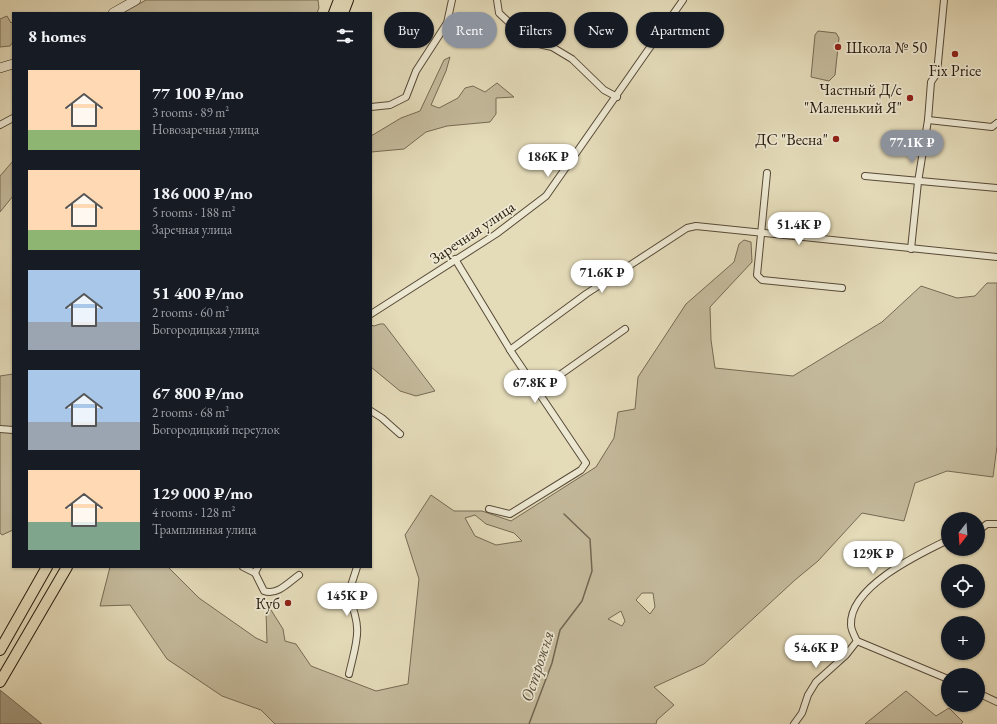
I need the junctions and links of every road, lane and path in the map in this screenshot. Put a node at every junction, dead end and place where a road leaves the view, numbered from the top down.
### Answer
1 (136, 0) edge
2 (339, 0) edge
3 (348, 0) edge
4 (452, 0) edge
5 (497, 0) edge
6 (683, 0) edge
7 (944, 0) edge
8 (115, 12) edge
9 (334, 12) edge
10 (343, 12) edge
11 (12, 64) edge
12 (0, 68) edge
13 (617, 97) junction
14 (372, 107) edge
15 (12, 119) edge
16 (928, 120) junction
17 (997, 123) edge
18 (0, 125) edge
19 (767, 173) dead end
20 (865, 176) dead end
21 (918, 182) junction
22 (997, 188) edge
23 (761, 233) junction
24 (911, 249) junction
25 (997, 257) edge
26 (455, 259) junction
27 (842, 288) dead end
28 (372, 313) edge
29 (625, 329) dead end
30 (510, 350) junction
31 (537, 391) junction
32 (372, 412) edge
33 (0, 429) edge
34 (12, 430) edge
35 (400, 434) dead end
36 (490, 509) dead end
37 (997, 524) edge
38 (985, 526) edge
39 (941, 543) edge
40 (65, 568) edge
41 (357, 568) edge
42 (46, 570) edge
43 (256, 570) edge
44 (299, 575) dead end
45 (857, 641) junction
46 (0, 650) edge
47 (349, 674) dead end
48 (941, 677) edge
49 (0, 682) edge
50 (985, 696) edge
51 (997, 702) edge
52 (794, 724) edge

1 - 8 street
2 - 9 main road
3 - 10 main road
4 - 14 street
5 - 13 street
6 - 13 street, Заречная улица
7 - 16 street
11 - 12 street
13 - 26 street, Заречная улица
15 - 18 street
16 - 17 street
16 - 21 street
19 - 23 street
20 - 21 street
21 - 22 street
21 - 24 street
23 - 24 street
23 - 27 street
23 - 30 street
24 - 25 street
26 - 28 street, Заречная улица
26 - 30 street
29 - 31 street
30 - 31 street
31 - 36 street
32 - 35 street
33 - 34 street
37 - 38 street
39 - 45 street
40 - 49 main road
41 - 47 street
42 - 46 main road
43 - 44 street
45 - 48 street
45 - 52 street
50 - 51 street

